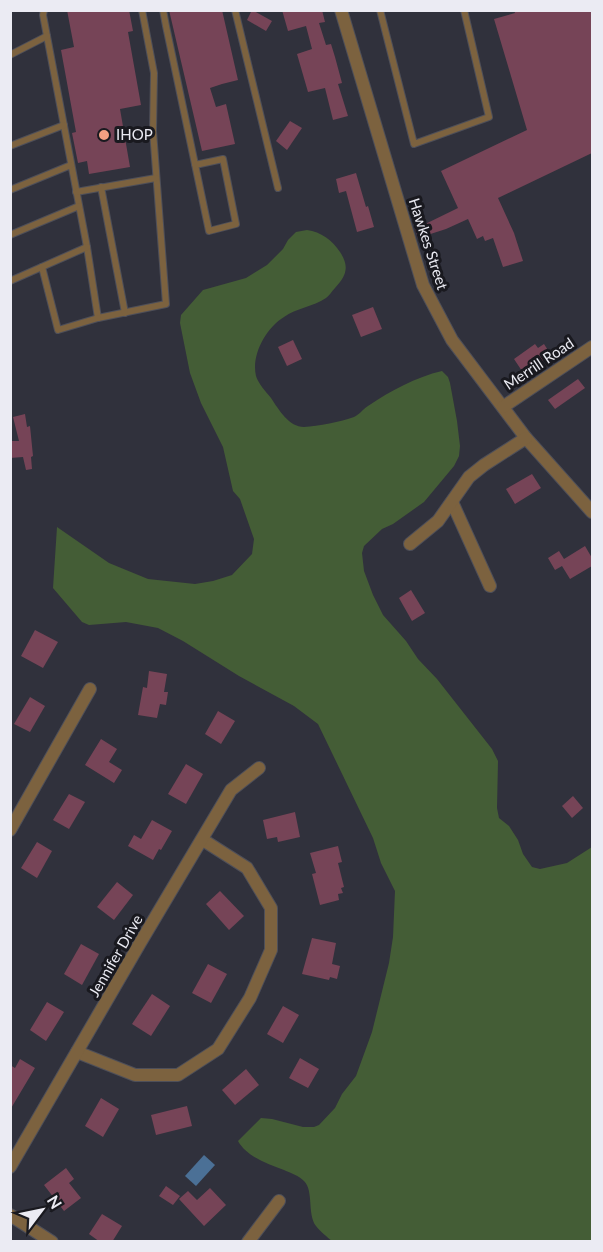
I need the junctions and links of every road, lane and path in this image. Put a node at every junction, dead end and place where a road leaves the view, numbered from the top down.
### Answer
1 (142, 10) edge
2 (163, 10) edge
3 (236, 10) edge
4 (341, 10) edge
5 (380, 10) edge
6 (464, 10) edge
7 (42, 12) edge
8 (47, 36) junction
9 (10, 55) edge
10 (64, 125) junction
11 (10, 147) edge
12 (71, 165) junction
13 (195, 165) junction
14 (156, 178) junction
15 (101, 188) junction
16 (278, 188) dead end
17 (10, 190) edge
18 (76, 192) junction
19 (80, 206) junction
20 (10, 235) edge
21 (87, 247) junction
22 (42, 267) junction
23 (10, 281) edge
24 (125, 313) junction
25 (98, 318) junction
26 (592, 347) edge
27 (503, 407) junction
28 (526, 438) junction
29 (452, 502) junction
30 (592, 512) edge
31 (410, 544) dead end
32 (490, 585) dead end
33 (90, 688) dead end
34 (259, 768) dead end
35 (10, 830) edge
36 (203, 840) junction
37 (77, 1052) junction
38 (10, 1167) edge
39 (279, 1201) dead end
40 (10, 1215) edge
41 (52, 1242) edge
42 (248, 1242) edge

1 - 14 lane
2 - 13 lane
3 - 16 lane
4 - 27 street, Hawkes Street
5 - 6 lane
7 - 8 lane
8 - 9 lane
8 - 10 lane
10 - 11 lane
10 - 12 lane
12 - 17 lane
12 - 18 lane
13 - 13 lane
14 - 15 lane
14 - 24 lane
15 - 18 lane
15 - 24 lane
18 - 19 lane
19 - 20 lane
19 - 21 lane
21 - 22 lane
21 - 25 lane
22 - 23 lane
22 - 25 lane
24 - 25 lane
26 - 27 street, Merrill Road
27 - 28 street, Hawkes Street
28 - 29 street
28 - 30 street, Hawkes Street
29 - 31 street
29 - 32 street
33 - 35 street
34 - 36 street, Jennifer Drive
36 - 37 street, Jennifer Drive
36 - 37 street
37 - 38 street, Jennifer Drive
39 - 42 street
40 - 41 street

